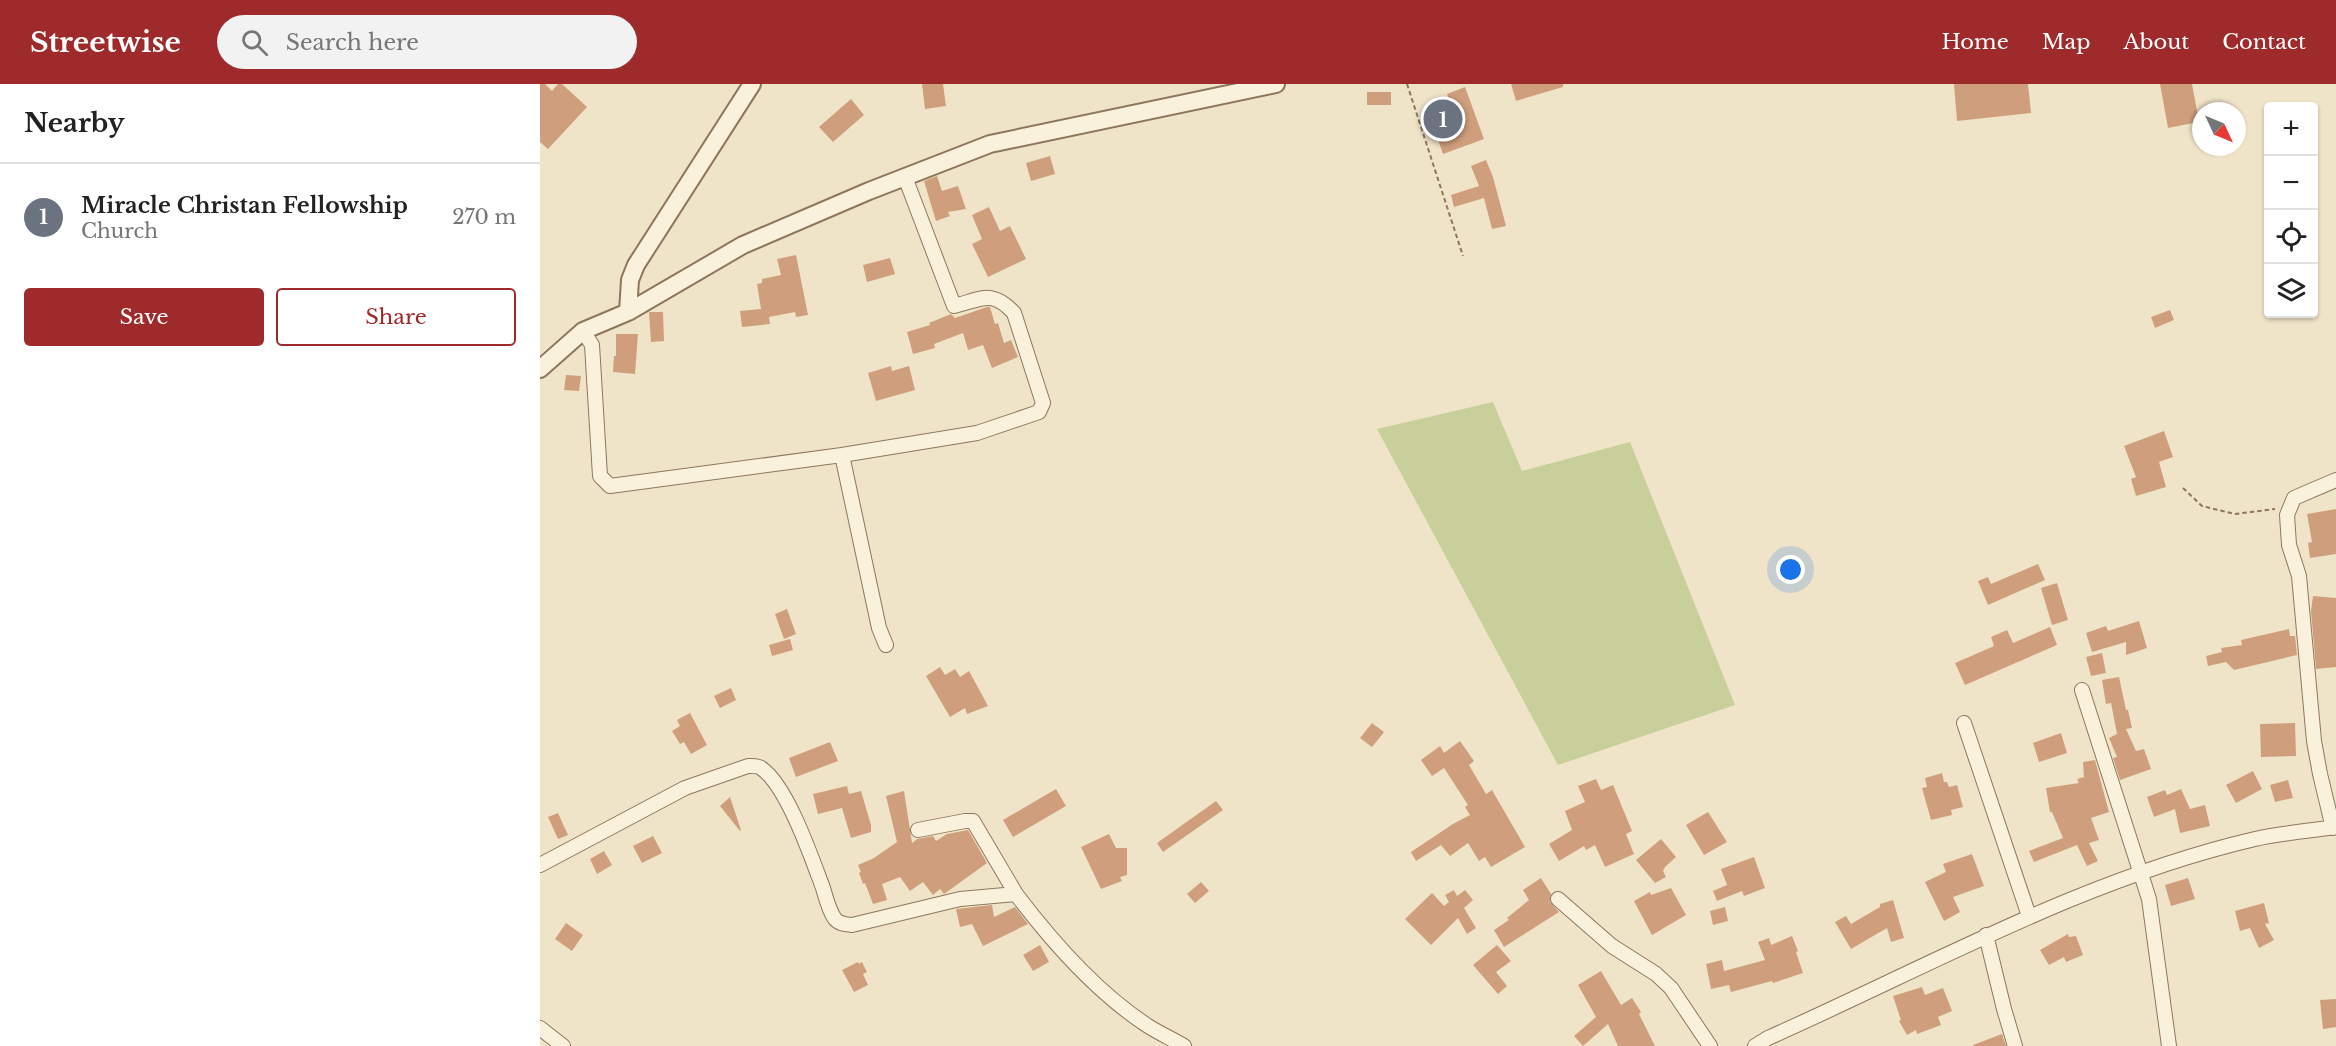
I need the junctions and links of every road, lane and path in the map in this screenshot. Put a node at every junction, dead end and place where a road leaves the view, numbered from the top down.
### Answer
1 (752, 84) edge
2 (1276, 84) edge
3 (1407, 84) edge
4 (905, 177) junction
5 (1463, 256) dead end
6 (628, 312) junction
7 (583, 331) junction
8 (540, 369) edge
9 (842, 455) junction
10 (2336, 480) edge
11 (2183, 488) dead end
12 (2290, 508) junction
13 (885, 645) dead end
14 (2082, 690) dead end
15 (1964, 723) dead end
16 (2335, 827) edge
17 (918, 830) dead end
18 (540, 866) edge
19 (2139, 873) junction
20 (1016, 894) junction
21 (1557, 899) dead end
22 (2029, 916) junction
23 (1986, 935) junction
24 (540, 1028) edge
25 (563, 1046) edge
26 (1184, 1046) edge
27 (1710, 1046) edge
28 (1755, 1046) edge
29 (2015, 1046) edge
30 (2169, 1046) edge

1 - 6 street
2 - 4 street
3 - 5 path
4 - 6 street
4 - 9 street
6 - 7 street
7 - 8 street
7 - 9 street
9 - 13 street
10 - 12 street
11 - 12 path
12 - 16 street
14 - 19 street
15 - 22 street
16 - 19 street
17 - 20 street
18 - 20 street
19 - 22 street
19 - 30 street
20 - 26 street
21 - 27 street
22 - 23 street
23 - 28 street
23 - 29 street
24 - 25 street

